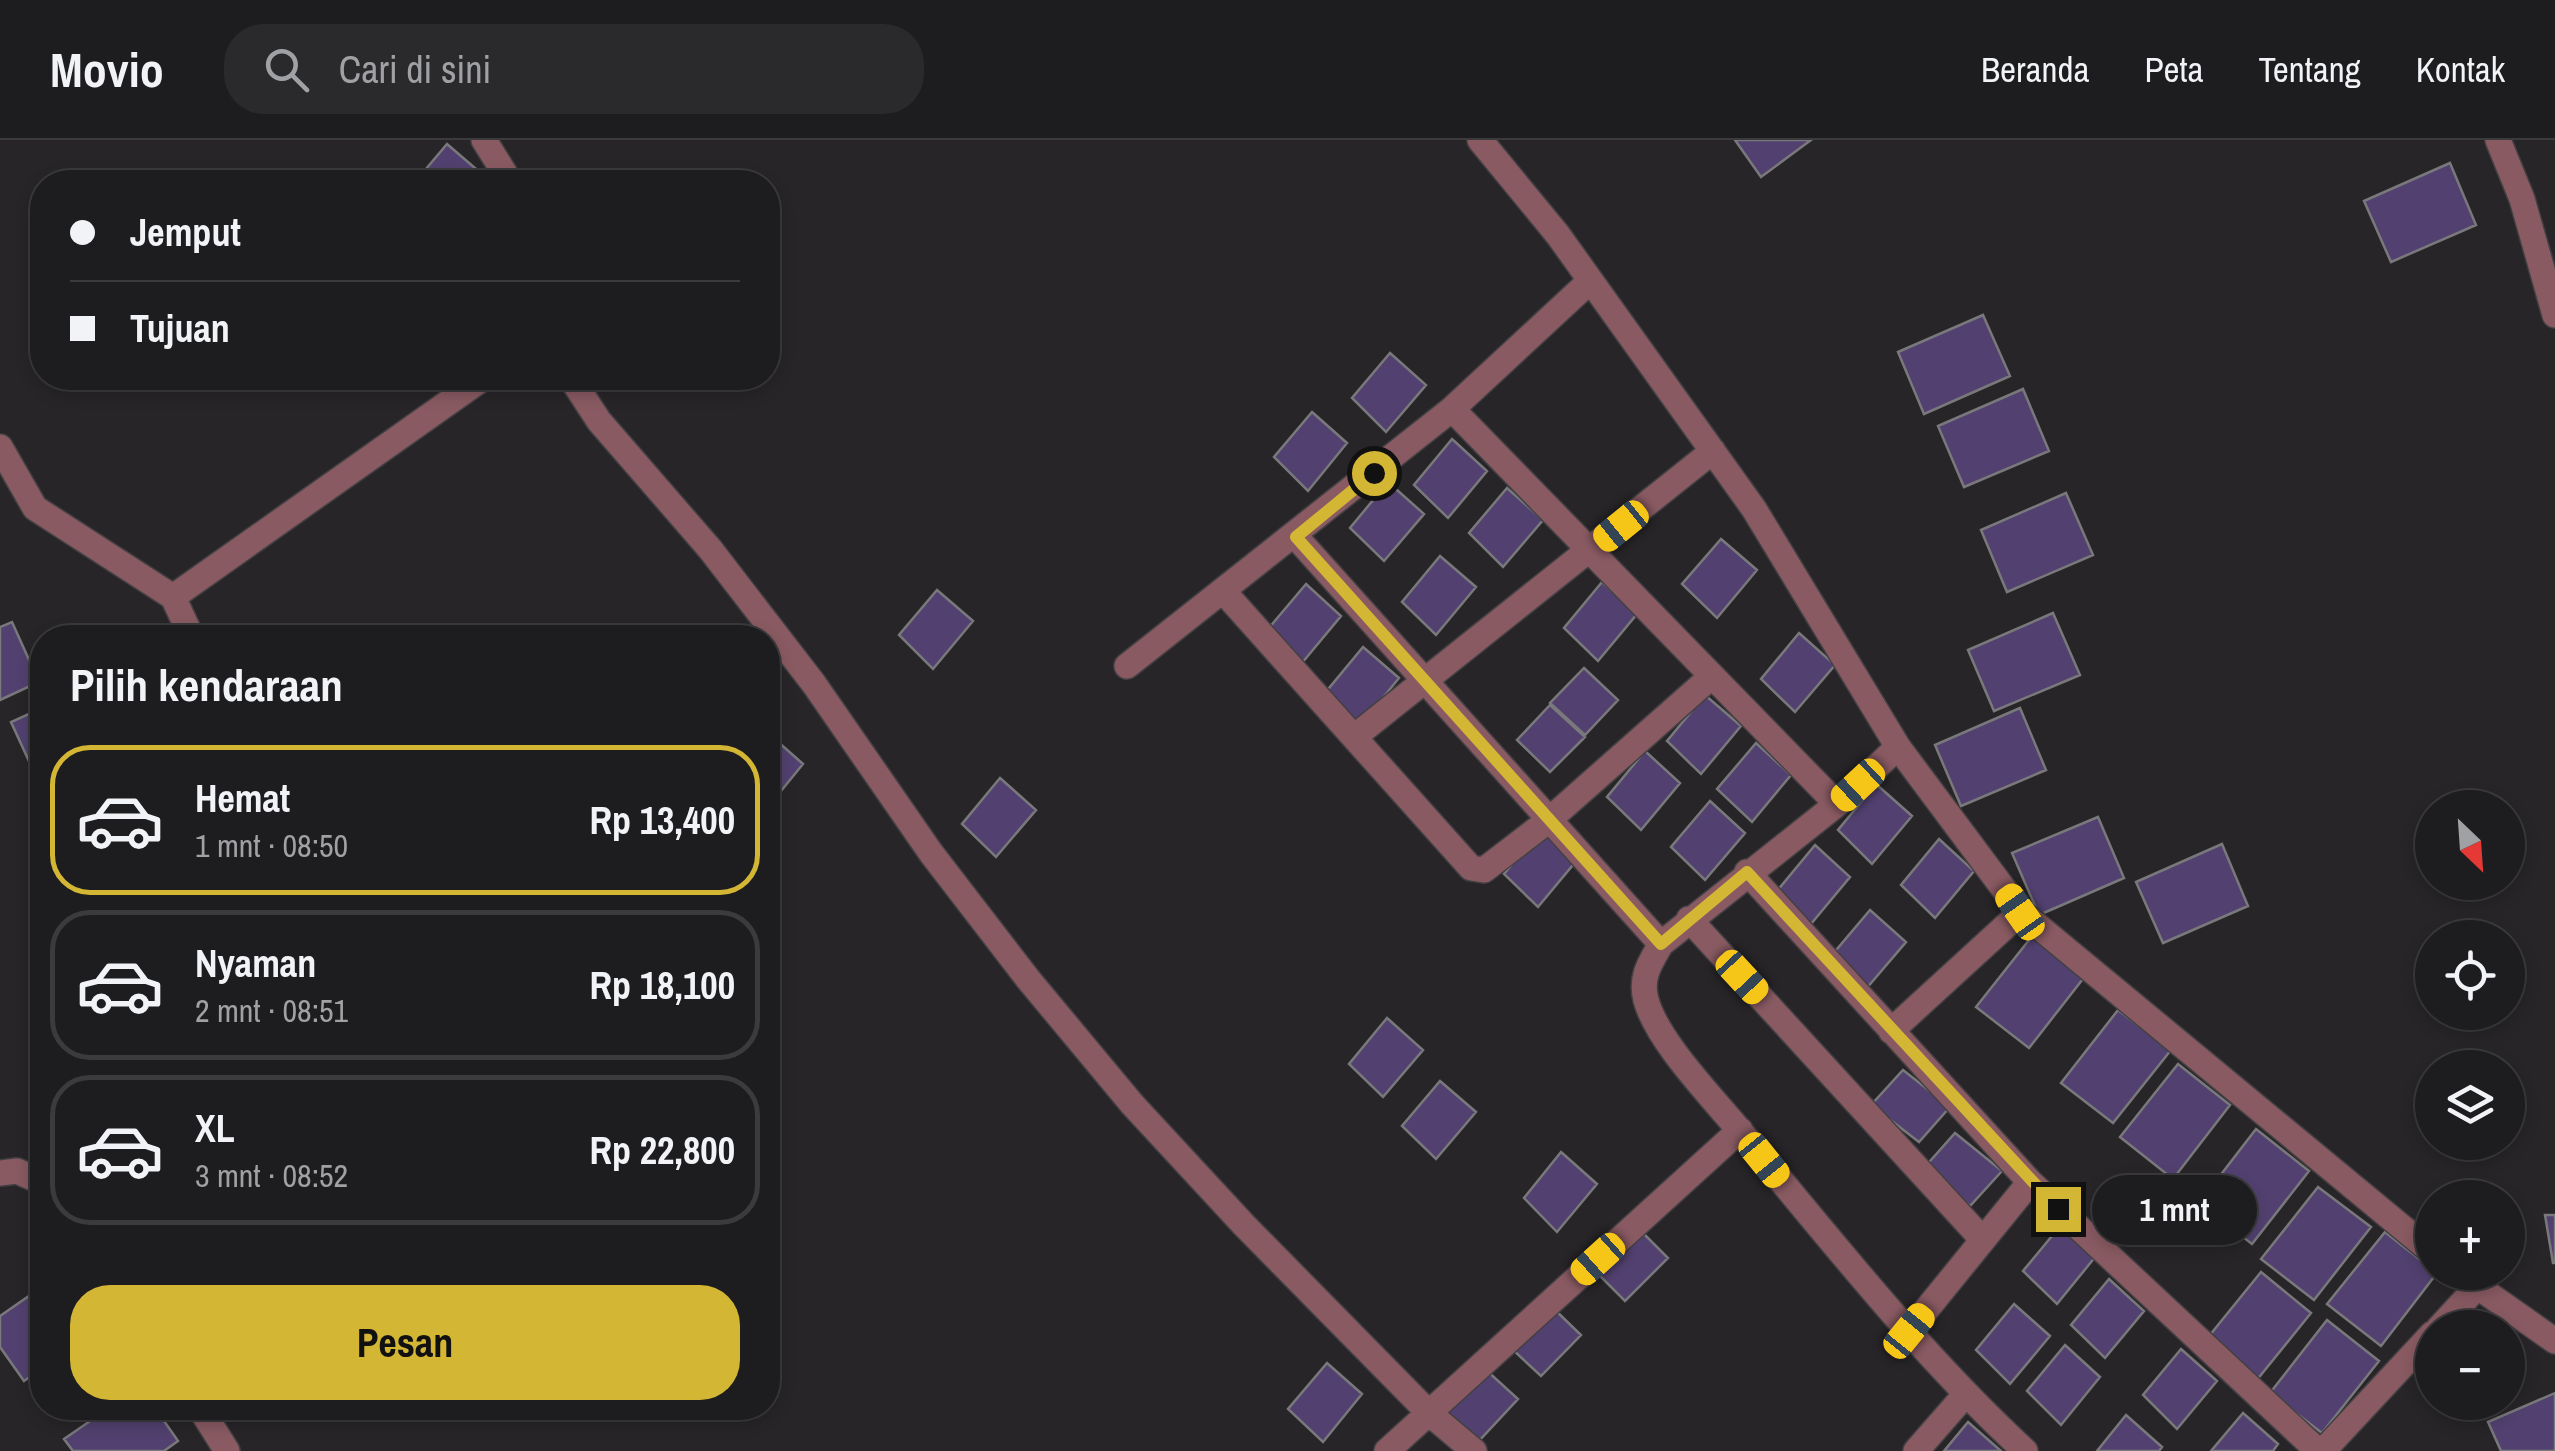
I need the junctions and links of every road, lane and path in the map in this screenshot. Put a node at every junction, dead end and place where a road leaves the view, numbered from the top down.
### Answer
1 (484, 140) edge
2 (1480, 140) edge
3 (2498, 140) edge
4 (503, 170) edge
5 (1590, 281) junction
6 (2555, 314) edge
7 (466, 390) edge
8 (579, 390) edge
9 (1452, 409) junction
10 (0, 447) edge
11 (1713, 451) junction
12 (1296, 537) junction
13 (1590, 550) junction
14 (1224, 592) junction
15 (173, 597) junction
16 (186, 625) edge
17 (769, 625) edge
18 (780, 640) edge
19 (1127, 666) dead end
20 (1712, 676) junction
21 (1427, 683) junction
22 (1354, 737) junction
23 (1898, 748) junction
24 (1837, 804) junction
25 (1550, 820) junction
26 (1747, 872) junction
27 (2020, 912) junction
28 (1688, 918) junction
29 (1661, 944) junction
30 (1892, 1030) junction
31 (1740, 1130) junction
32 (0, 1173) edge
33 (30, 1176) edge
34 (2030, 1182) junction
35 (2415, 1238) edge
36 (1983, 1240) junction
37 (2481, 1290) edge
38 (1909, 1331) junction
39 (2555, 1340) edge
40 (2415, 1352) edge
41 (1965, 1395) junction
42 (1429, 1413) junction
43 (206, 1420) edge
44 (221, 1449) edge
45 (1387, 1451) edge
46 (1474, 1451) edge
47 (1916, 1451) edge
48 (2026, 1451) edge
49 (2320, 1451) edge

1 - 4 street
2 - 5 street
3 - 6 street
5 - 9 street
5 - 11 street
7 - 15 street
8 - 17 street
9 - 12 street
9 - 13 street
10 - 15 street
11 - 13 street
11 - 23 street
12 - 14 street
12 - 21 street
13 - 20 street
13 - 21 street
14 - 19 street
14 - 22 street
15 - 16 street
18 - 42 street
20 - 24 street
20 - 25 street
21 - 22 street
21 - 25 street
22 - 25 street
23 - 24 street
23 - 27 street
24 - 26 street
25 - 29 street
26 - 28 street
26 - 30 street
27 - 30 street
27 - 35 street
28 - 29 street
28 - 36 street
29 - 31 street
30 - 34 street
31 - 38 street
31 - 42 street
32 - 33 street
34 - 36 street
34 - 49 street
36 - 38 street
37 - 39 street
38 - 41 street
40 - 49 street
41 - 47 street
41 - 48 street
42 - 45 street
42 - 46 street
43 - 44 street

